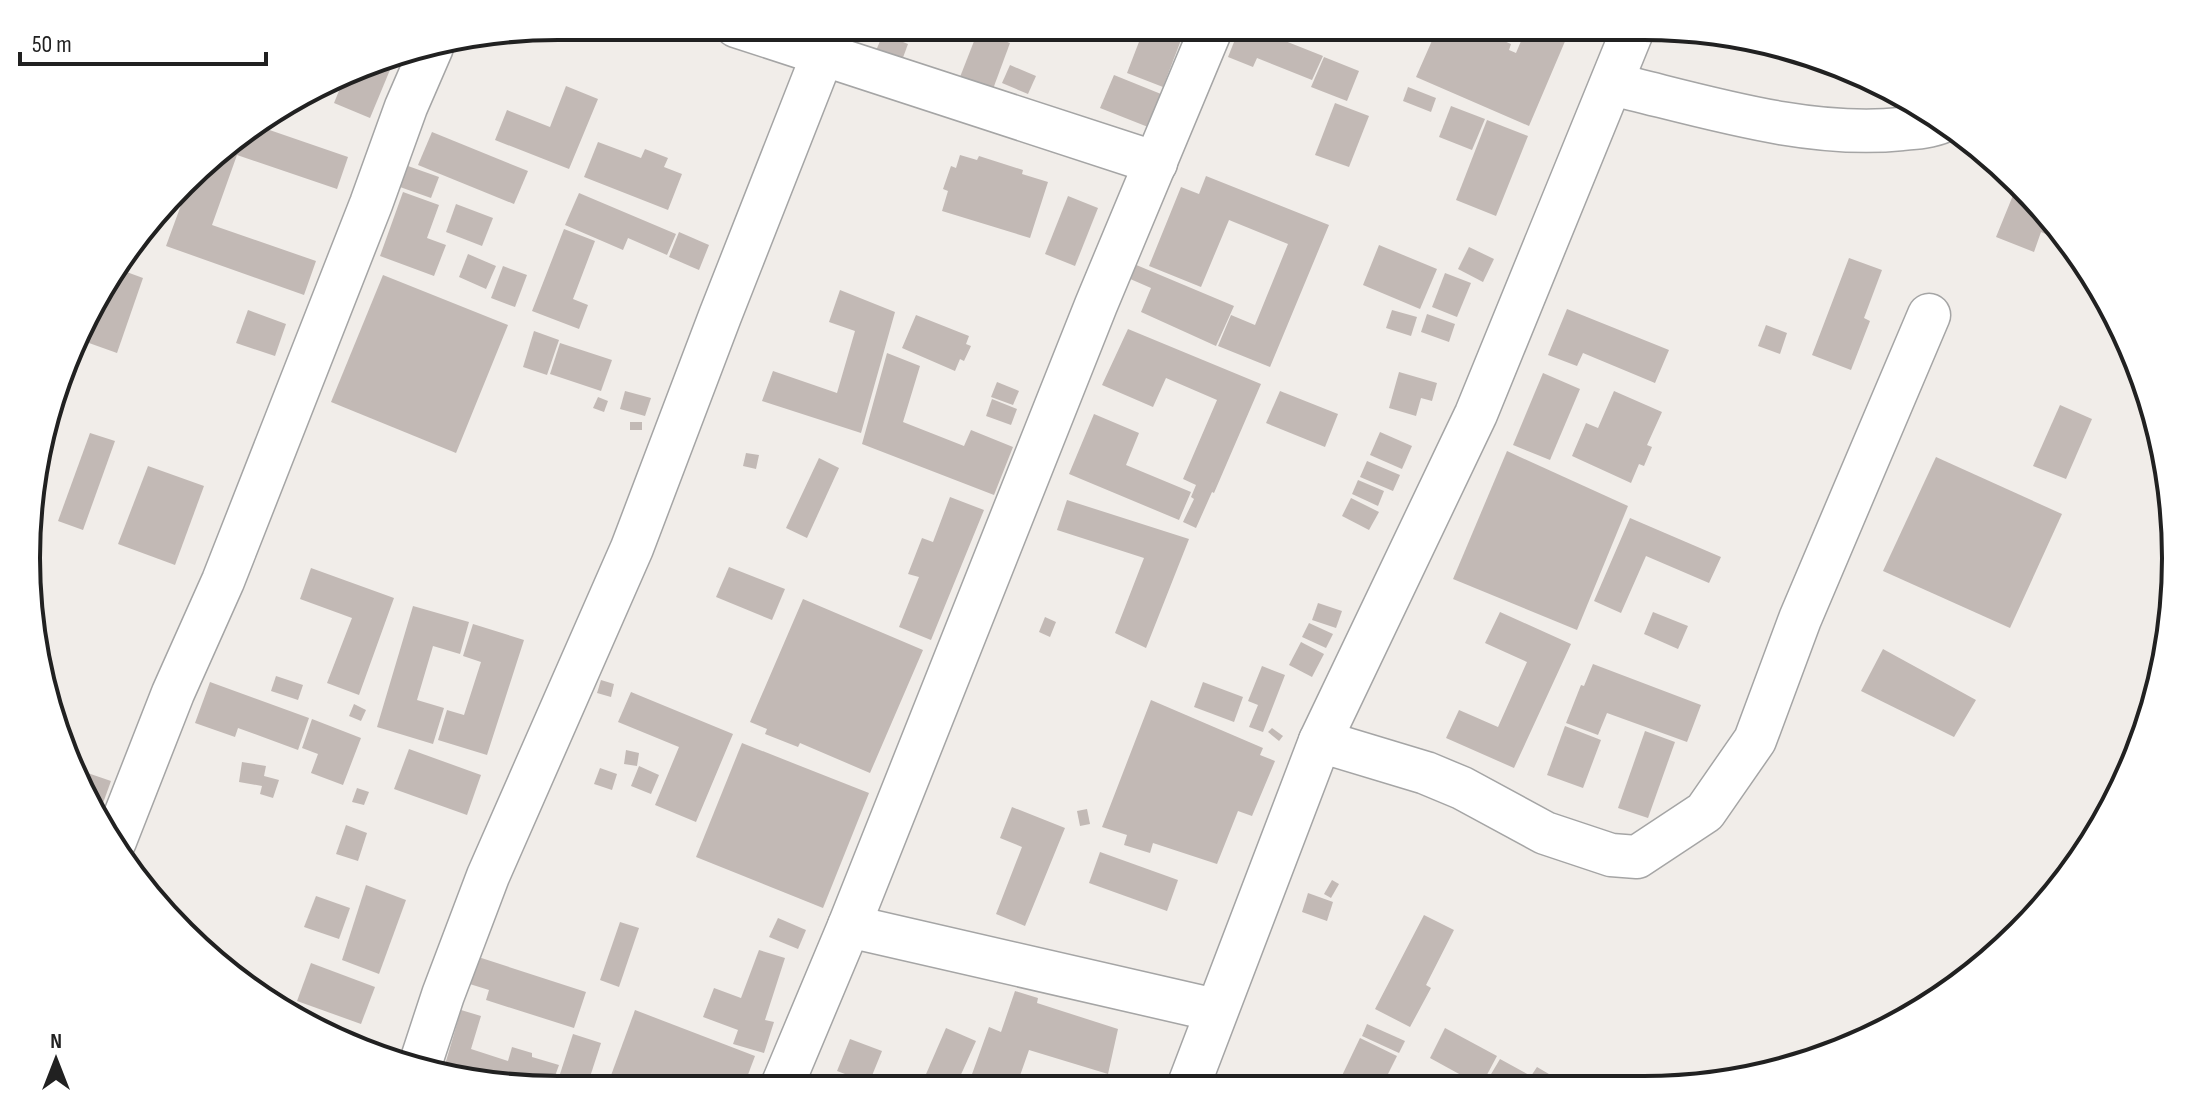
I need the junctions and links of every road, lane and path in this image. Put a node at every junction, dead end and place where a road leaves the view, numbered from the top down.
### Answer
1 (828, 40) edge
2 (1207, 40) edge
3 (1629, 40) edge
4 (428, 57) edge
5 (1612, 84) junction
6 (1931, 126) edge
7 (1156, 163) junction
8 (1929, 315) dead end
9 (1320, 741) junction
10 (118, 832) edge
11 (849, 926) junction
12 (1215, 1010) junction
13 (422, 1058) edge
14 (786, 1076) edge
15 (1192, 1076) edge

1 - 7 street
1 - 13 street
2 - 7 street
3 - 5 street
4 - 10 street
5 - 6 street
5 - 9 street
7 - 11 street
8 - 9 street
9 - 12 street
11 - 12 street
11 - 14 street
12 - 15 street

